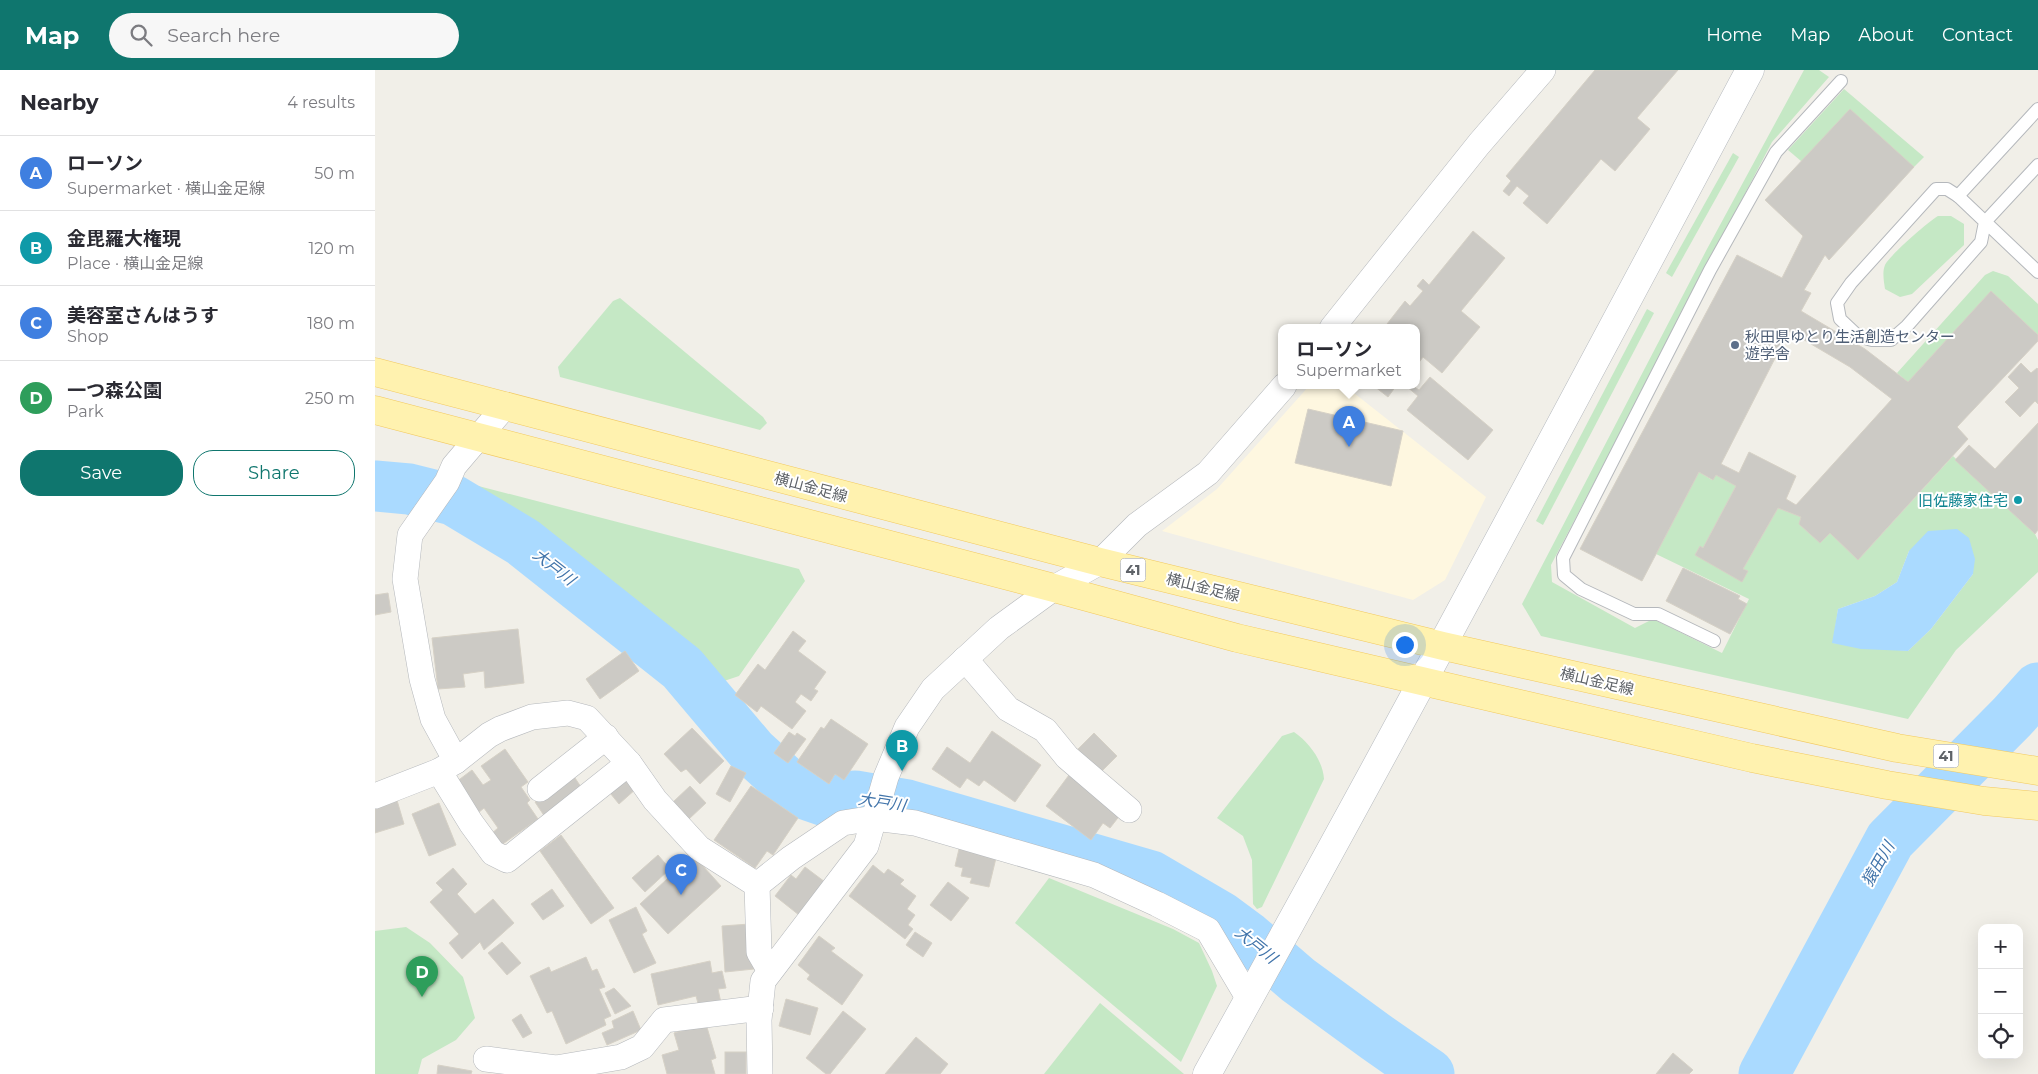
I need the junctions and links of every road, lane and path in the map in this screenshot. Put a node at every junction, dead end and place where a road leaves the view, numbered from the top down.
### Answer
1 (1543, 70) edge
2 (1750, 70) edge
3 (1841, 80) dead end
4 (2038, 109) edge
5 (2038, 165) edge
6 (1958, 196) junction
7 (1985, 222) junction
8 (2038, 272) edge
9 (1334, 324) edge
10 (375, 372) edge
11 (1281, 389) edge
12 (506, 405) junction
13 (375, 410) edge
14 (479, 436) junction
15 (1100, 562) junction
16 (1054, 588) junction
17 (1714, 641) dead end
18 (1443, 646) junction
19 (965, 659) junction
20 (1424, 680) junction
21 (606, 737) junction
22 (629, 763) junction
23 (447, 766) junction
24 (2038, 771) edge
25 (540, 789) dead end
26 (375, 796) edge
27 (2038, 806) edge
28 (1129, 810) dead end
29 (875, 817) junction
30 (757, 885) junction
31 (770, 971) junction
32 (1255, 989) junction
33 (761, 1008) junction
34 (486, 1059) dead end
35 (760, 1074) edge
36 (1207, 1074) edge

1 - 9 street
2 - 18 street
3 - 17 lane
4 - 6 lane
5 - 7 lane
6 - 7 lane
6 - 7 lane
7 - 8 lane
10 - 12 main road, 横山金足線 / 41
11 - 15 street
12 - 14 street
12 - 15 main road, 横山金足線 / 41
13 - 14 main road
14 - 16 main road
14 - 23 street
15 - 16 street
15 - 18 main road, 横山金足線 / 41
16 - 19 street
16 - 20 main road
18 - 20 street
18 - 24 main road, 横山金足線 / 41
19 - 28 street
19 - 29 street
20 - 27 main road
20 - 32 street
21 - 22 street
21 - 23 street
21 - 25 street
22 - 23 street
22 - 30 street
23 - 26 street
29 - 30 street
29 - 31 street
29 - 32 street
30 - 31 street
31 - 33 street
32 - 36 street
33 - 34 street
33 - 35 street

